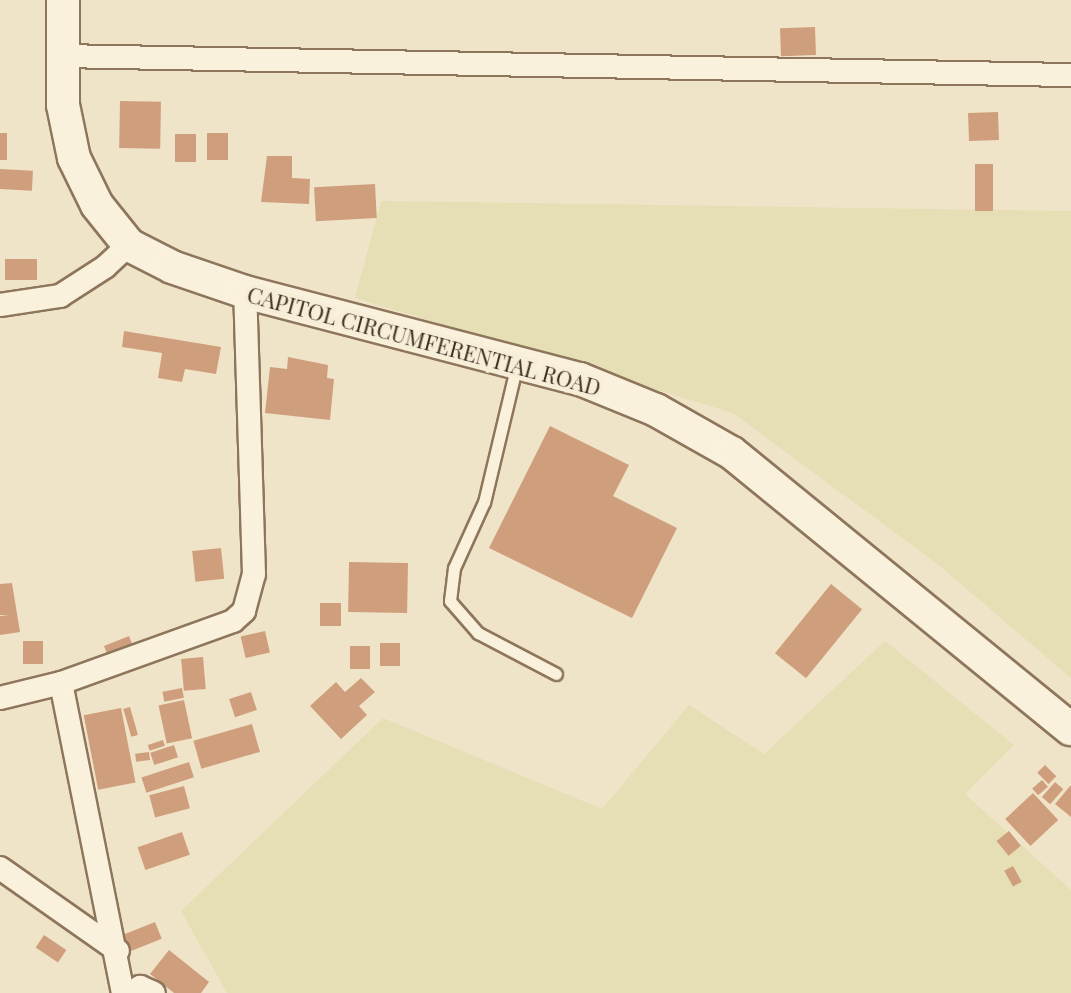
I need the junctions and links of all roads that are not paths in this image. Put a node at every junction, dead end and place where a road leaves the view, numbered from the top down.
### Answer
1 (63, 0) edge
2 (60, 56) junction
3 (1071, 75) edge
4 (129, 245) junction
5 (245, 292) junction
6 (0, 305) edge
7 (517, 362) junction
8 (556, 674) dead end
9 (61, 683) junction
10 (0, 698) edge
11 (1071, 729) edge
12 (0, 868) edge
13 (118, 951) junction
14 (123, 993) edge
15 (131, 993) edge
16 (154, 993) edge

1 - 2 main road, CAPITOL CIRCUMFERENTIAL ROAD
2 - 3 street
2 - 4 main road, CAPITOL CIRCUMFERENTIAL ROAD
4 - 5 main road, CAPITOL CIRCUMFERENTIAL ROAD
4 - 6 street
5 - 7 main road, CAPITOL CIRCUMFERENTIAL ROAD
5 - 9 street
7 - 8 lane
7 - 11 main road, CAPITOL CIRCUMFERENTIAL ROAD
9 - 10 street
9 - 13 street
12 - 13 street
13 - 14 street
15 - 16 street

